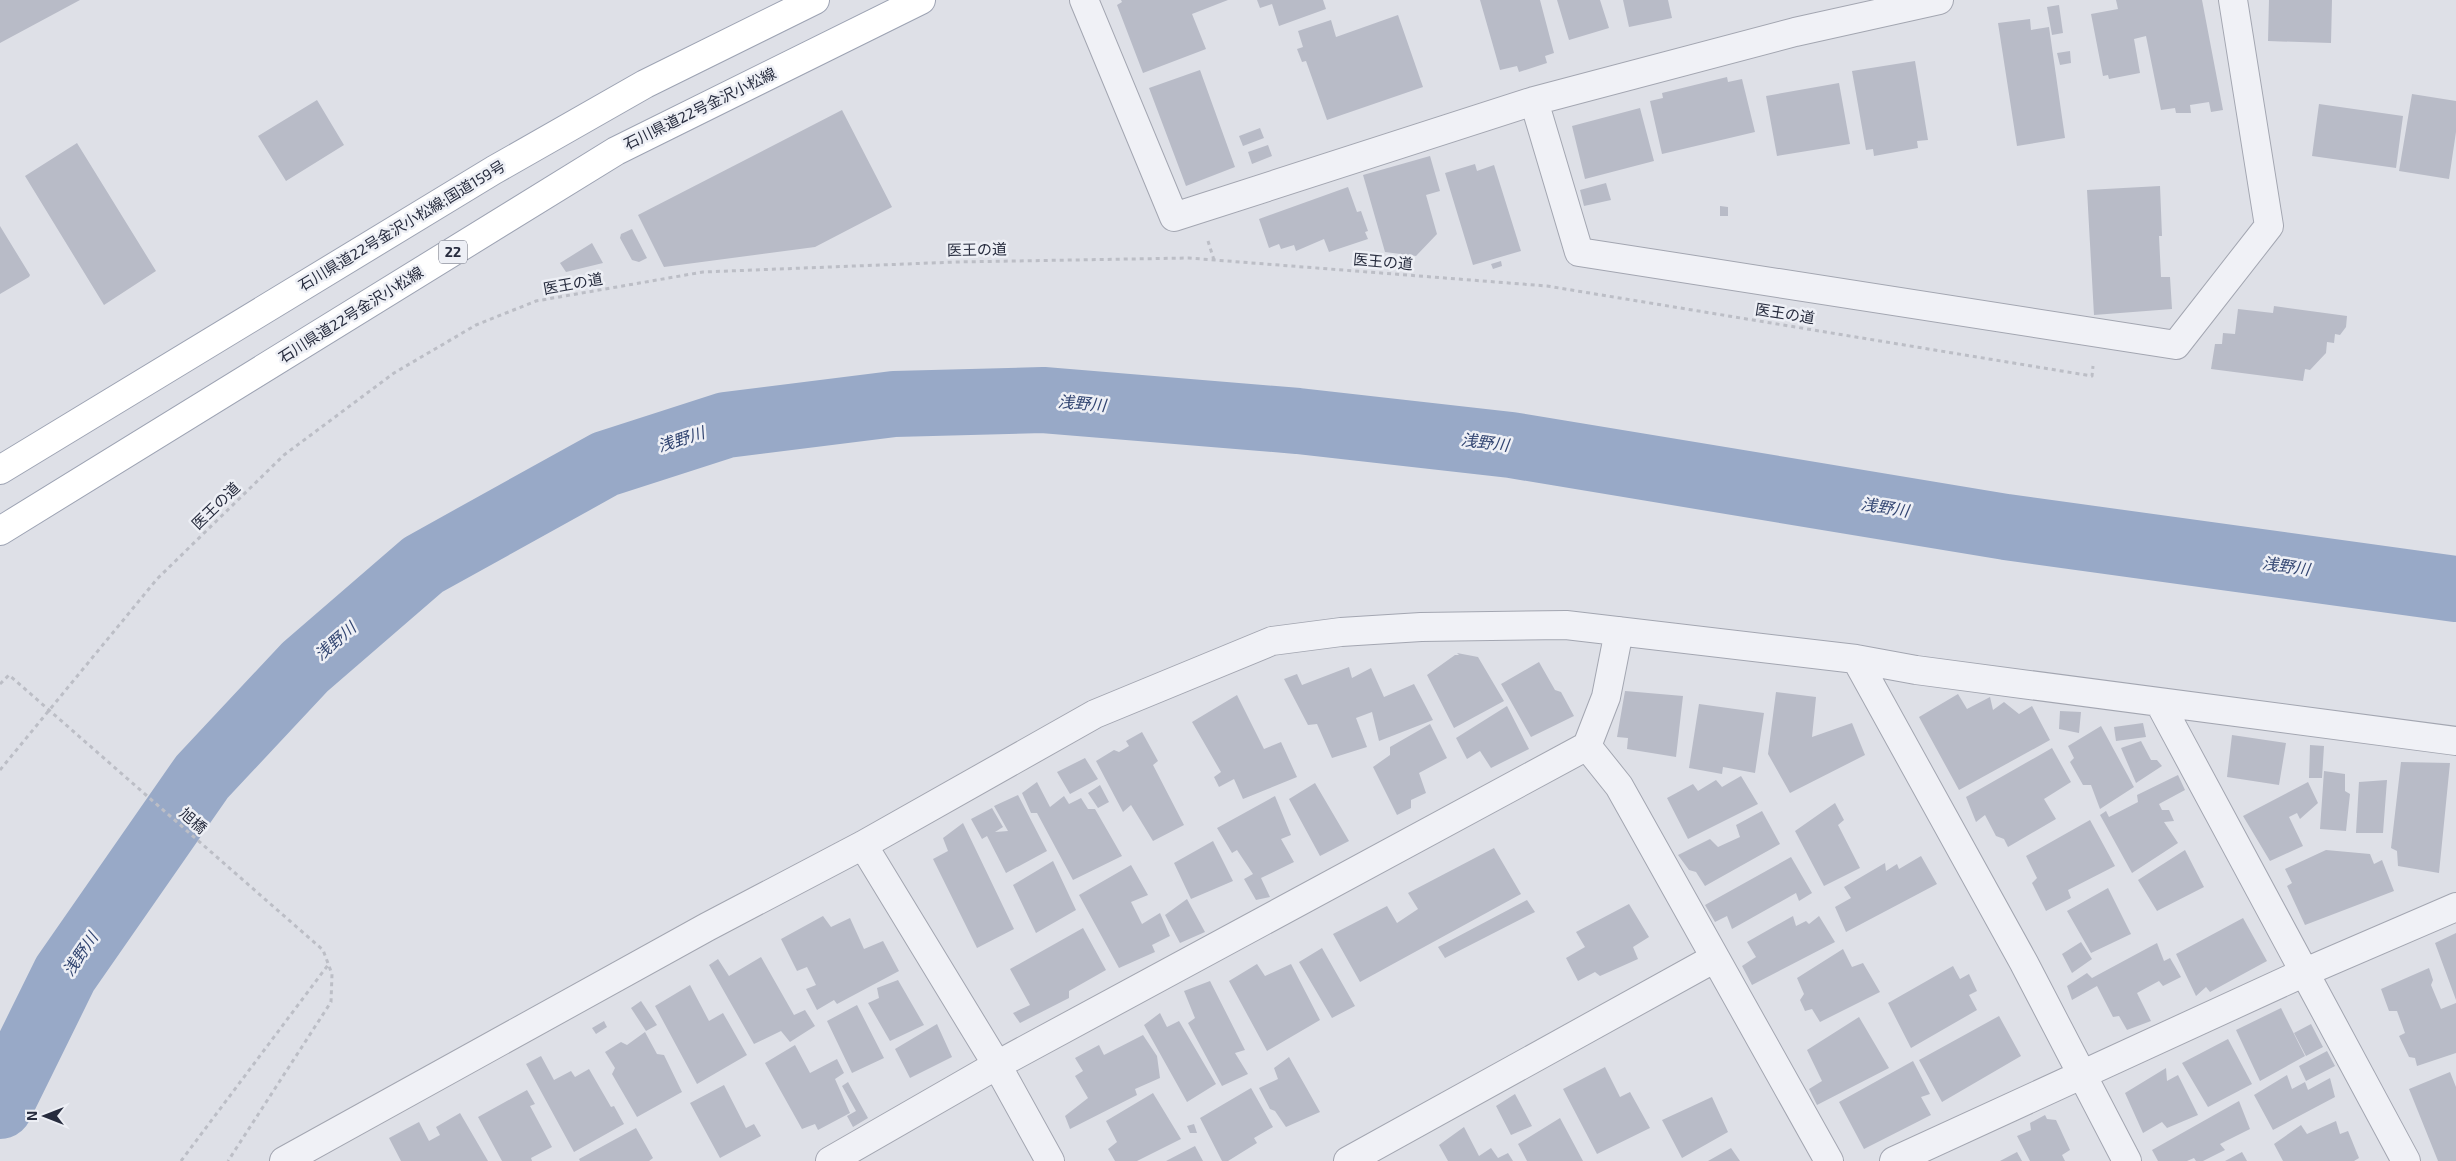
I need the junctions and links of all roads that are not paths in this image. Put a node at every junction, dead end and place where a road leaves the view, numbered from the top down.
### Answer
1 (815, 0) edge
2 (921, 0) edge
3 (1084, 0) edge
4 (1939, 0) edge
5 (2233, 0) edge
6 (1534, 101) junction
7 (0, 470) edge
8 (0, 532) edge
9 (1619, 631) junction
10 (1856, 659) junction
11 (2159, 702) junction
12 (2456, 741) edge
13 (1587, 746) junction
14 (862, 845) junction
15 (2456, 907) edge
16 (1715, 958) junction
17 (2303, 973) junction
18 (997, 1065) junction
19 (2083, 1075) junction
20 (311, 1155) edge
21 (284, 1161) edge
22 (830, 1161) edge
23 (1050, 1161) edge
24 (1348, 1161) edge
25 (1829, 1161) edge
26 (1894, 1161) edge
27 (2127, 1161) edge
28 (2406, 1161) edge

1 - 7 main road, 石川県道22号金沢小松線;国道159号
2 - 8 main road, 石川県道22号金沢小松線 / 22
3 - 6 street
4 - 6 street
5 - 6 street
9 - 10 street
9 - 13 street
9 - 14 street
10 - 11 street
10 - 19 street
11 - 12 street
11 - 17 street
13 - 16 street
13 - 18 street
14 - 18 street
14 - 20 street
15 - 17 street
16 - 24 street
16 - 25 street
17 - 19 street
17 - 28 street
18 - 22 street
18 - 23 street
19 - 26 street
19 - 27 street
20 - 21 street

